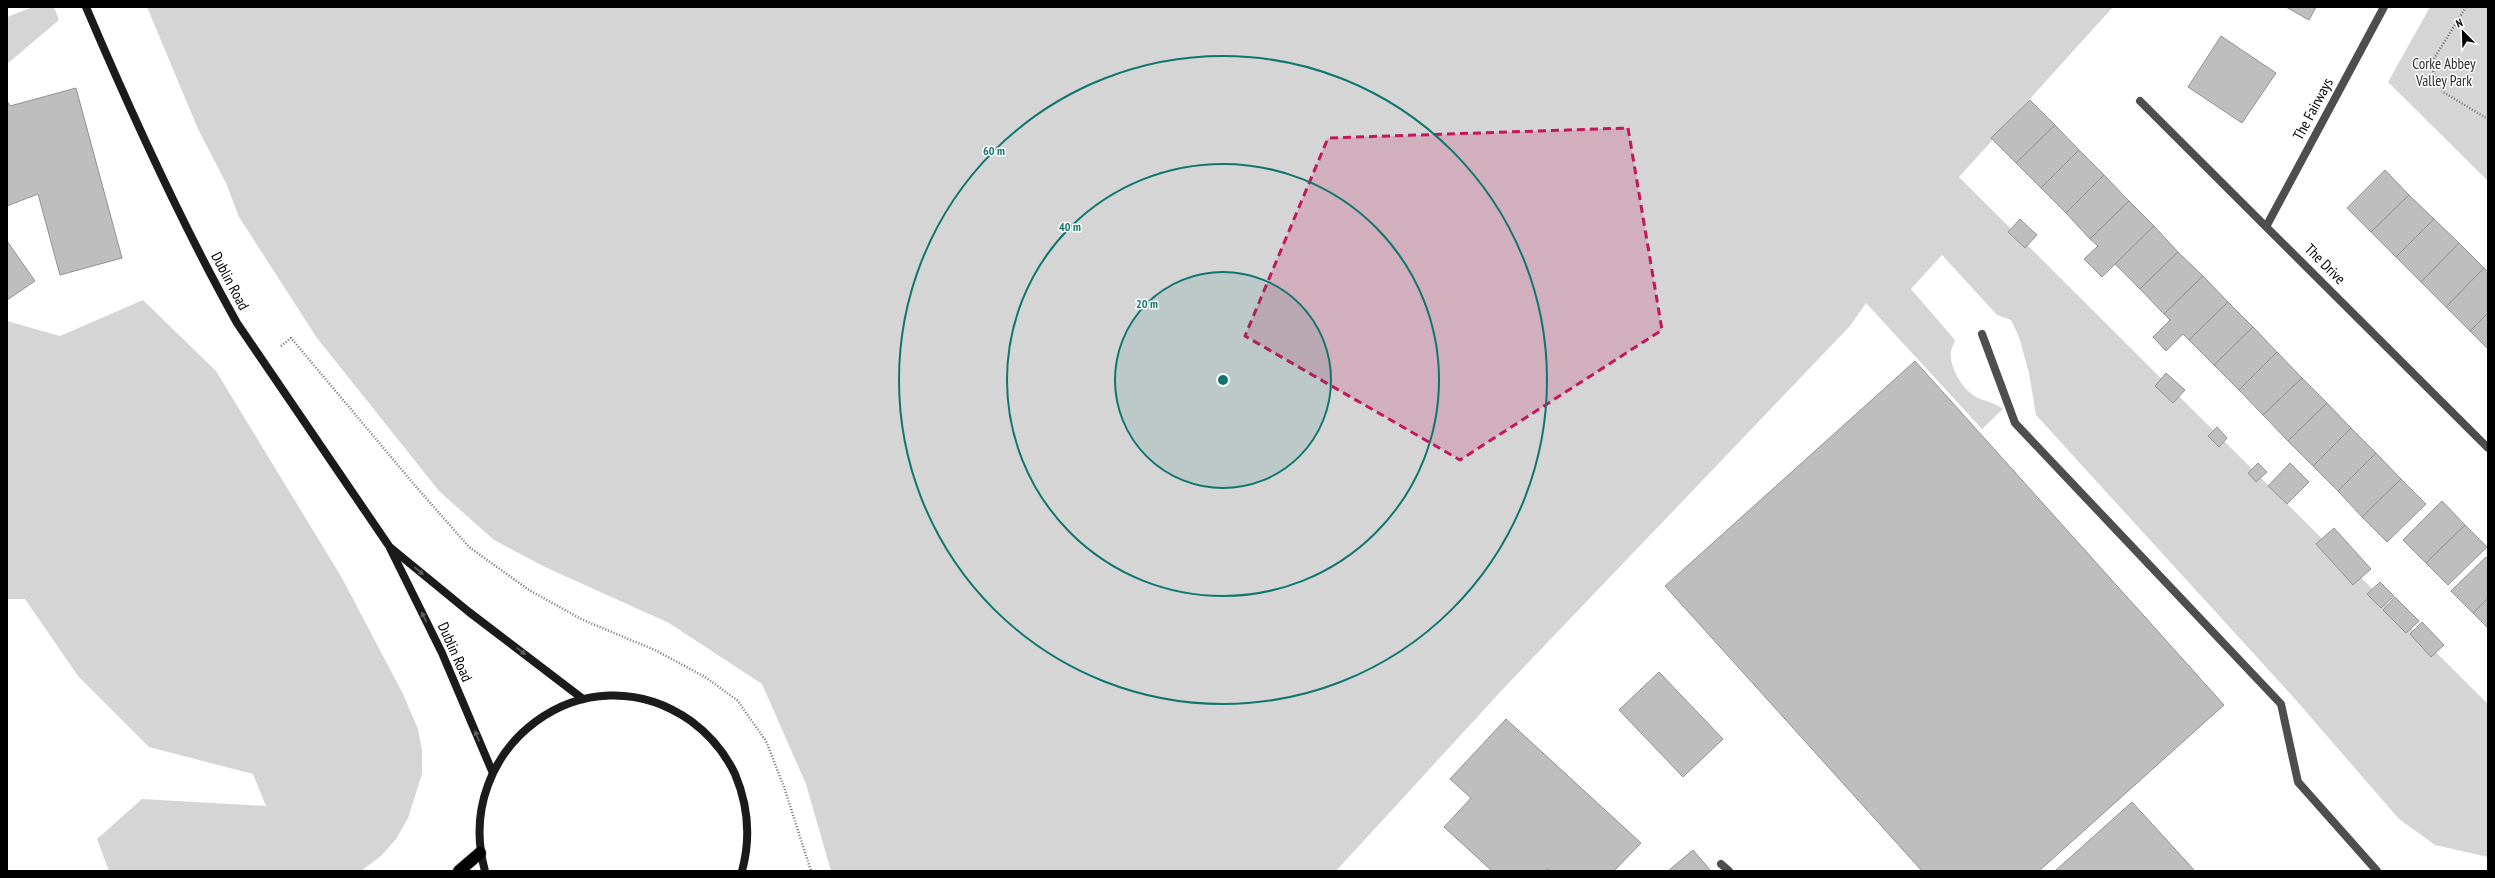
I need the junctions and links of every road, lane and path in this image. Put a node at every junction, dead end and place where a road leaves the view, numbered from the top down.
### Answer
1 (86, 7) edge
2 (2384, 7) edge
3 (2466, 7) edge
4 (2140, 101) dead end
5 (2488, 120) edge
6 (2266, 225) junction
7 (1982, 334) dead end
8 (264, 362) junction
9 (2488, 448) edge
10 (389, 546) junction
11 (583, 699) junction
12 (492, 772) junction
13 (480, 853) junction
14 (1721, 864) dead end
15 (459, 871) edge
16 (485, 871) edge
17 (742, 871) edge
18 (811, 871) edge
19 (1729, 871) edge
20 (2377, 871) edge

1 - 8 main road, Dublin Road
2 - 6 street, The Fairways
3 - 5 path
4 - 6 street, The Drive
6 - 9 street, The Drive
7 - 20 street
8 - 10 main road, Dublin Road
8 - 18 path
10 -> 11 main road, Dublin Road
12 -> 10 main road, Dublin Road
11 - 12 main road
11 - 17 main road
12 - 13 main road
13 - 15 highway
13 - 16 main road
14 - 19 street

